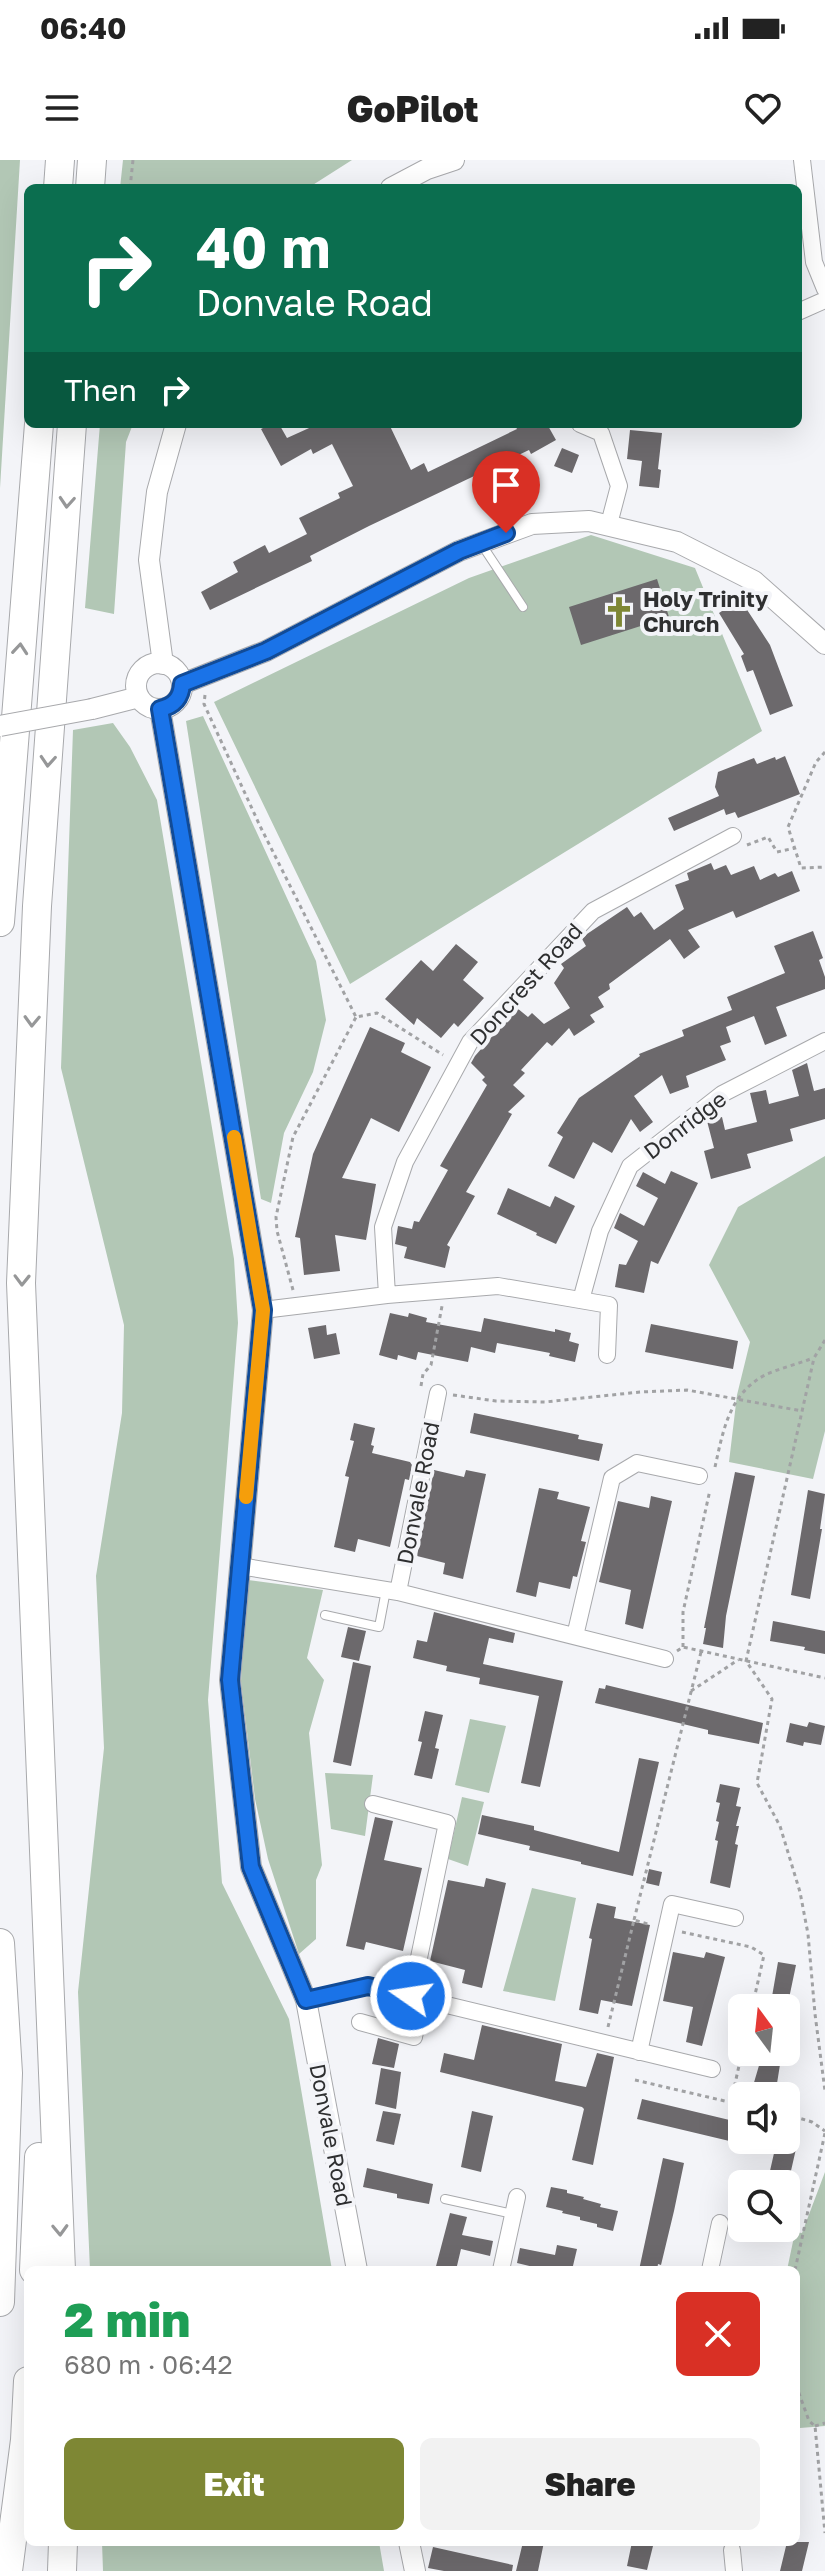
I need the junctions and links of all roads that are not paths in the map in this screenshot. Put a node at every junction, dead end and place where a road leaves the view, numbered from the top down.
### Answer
1 (60, 160) edge
2 (92, 160) edge
3 (454, 160) edge
4 (802, 160) edge
5 (58, 184) edge
6 (90, 184) edge
7 (399, 184) edge
8 (804, 218) edge
9 (825, 289) edge
10 (825, 300) edge
11 (802, 310) edge
12 (39, 428) edge
13 (72, 428) edge
14 (175, 428) edge
15 (589, 428) edge
16 (609, 524) junction
17 (479, 542) junction
18 (523, 607) dead end
19 (825, 644) edge
20 (163, 664) junction
21 (182, 684) junction
22 (139, 697) junction
23 (160, 709) junction
24 (0, 726) edge
25 (733, 836) road end
26 (0, 922) edge
27 (825, 1041) edge
28 (387, 1295) junction
29 (581, 1300) junction
30 (263, 1310) junction
31 (607, 1355) dead end
32 (438, 1393) road end
33 (708, 1478) road end
34 (240, 1566) junction
35 (392, 1591) junction
36 (325, 1615) dead end
37 (575, 1636) junction
38 (665, 1659) road end
39 (373, 1804) dead end
40 (44, 1873) junction
41 (735, 1918) dead end
42 (0, 1943) edge
43 (416, 1997) junction
44 (306, 2000) junction
45 (360, 2022) dead end
46 (639, 2052) junction
47 (712, 2069) dead end
48 (517, 2197) dead end
49 (445, 2199) dead end
50 (514, 2214) junction
51 (720, 2223) dead end
52 (34, 2266) edge
53 (61, 2266) edge
54 (356, 2266) edge
55 (502, 2266) edge
56 (711, 2266) edge
57 (0, 2302) edge
58 (24, 2448) edge
59 (63, 2546) edge
60 (410, 2546) edge
61 (732, 2550) dead end
62 (8, 2571) edge
63 (62, 2571) edge
64 (415, 2571) edge
65 (734, 2571) edge

1 - 5 highway
2 - 6 highway
3 - 7 street
4 - 8 street
8 - 9 street
10 - 11 street
26 -> 12 highway
13 -> 40 highway
14 - 20 street
15 - 16 street
16 - 17 street
16 - 19 street
17 - 18 lane
17 - 21 street
20 - 21 street
20 - 22 street
21 - 23 street
22 - 23 street
22 - 24 street, bridge
23 - 30 street, Donvale Road
25 - 28 street, Doncrest Road
27 - 29 street, Donridge
28 - 29 street
28 - 30 street
29 - 31 street
30 - 34 street, Donvale Road
32 - 35 street, Donvale Road
33 - 37 street
34 - 35 street, Donvale Road
34 - 44 street, Donvale Road
35 - 36 lane
35 - 37 street, Donvale Road
37 - 38 street, Donvale Road
39 - 43 street
40 - 52 highway
40 -> 53 highway
41 - 46 street
42 - 57 highway
43 - 44 street
43 - 45 street
43 - 46 street
44 - 54 street, Donvale Road
46 - 47 street
48 - 50 street
49 - 50 lane
50 - 55 street
51 - 56 street
58 - 62 highway
59 - 63 highway
60 - 64 street
61 - 65 street

